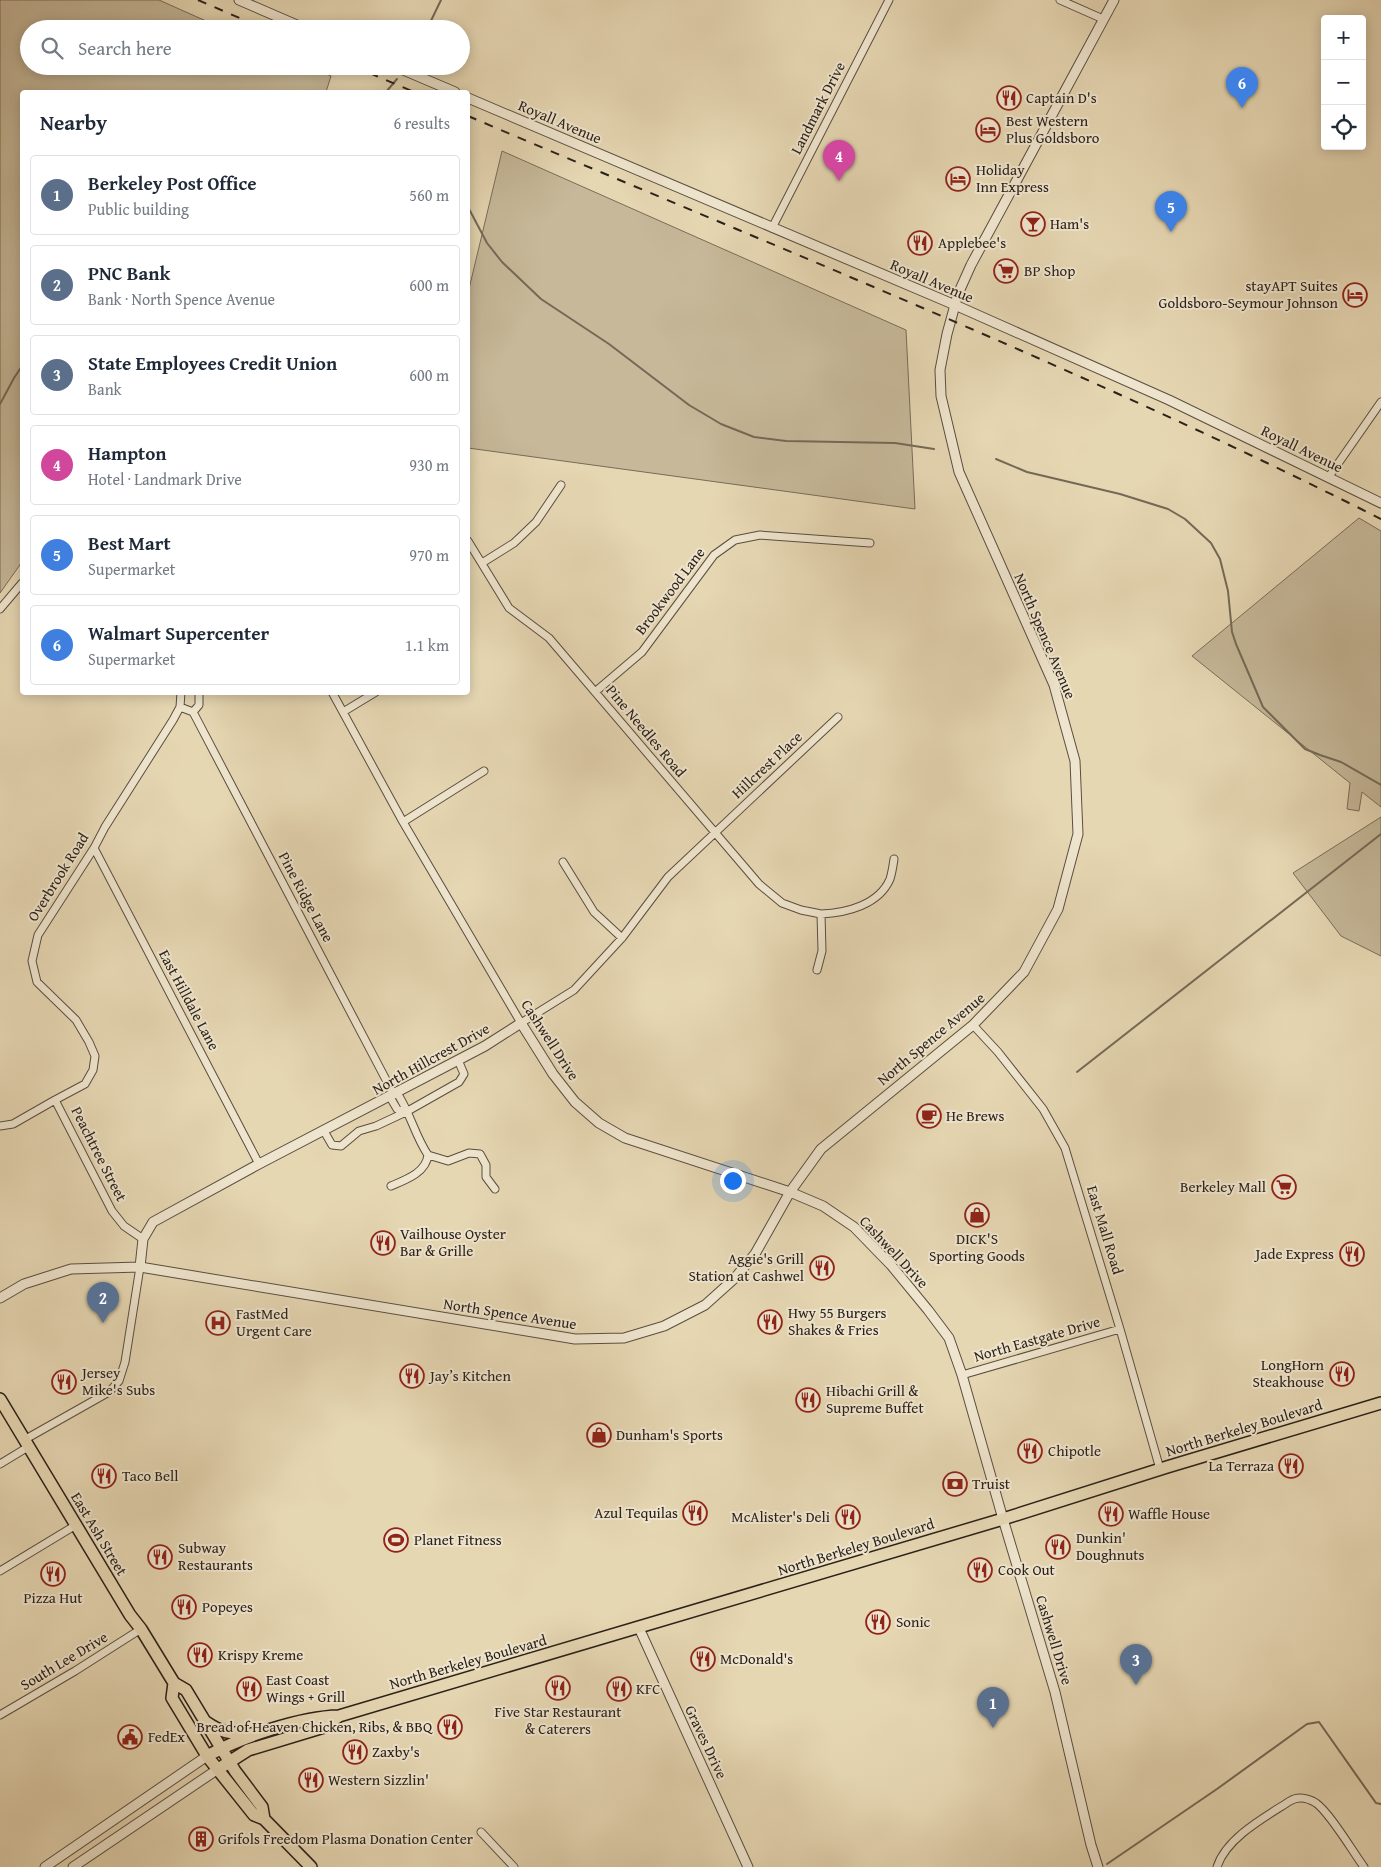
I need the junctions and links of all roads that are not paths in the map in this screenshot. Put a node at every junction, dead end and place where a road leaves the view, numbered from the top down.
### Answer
1 (239, 0) edge
2 (889, 0) edge
3 (1060, 0) edge
4 (1114, 0) edge
5 (285, 20) edge
6 (1103, 20) junction
7 (415, 75) edge
8 (450, 90) edge
9 (470, 99) edge
10 (772, 228) junction
11 (955, 306) junction
12 (1381, 402) edge
13 (1328, 478) junction
14 (562, 485) dead end
15 (1381, 503) edge
16 (870, 543) dead end
17 (470, 544) edge
18 (482, 563) junction
19 (20, 585) edge
20 (0, 609) edge
21 (595, 692) junction
22 (181, 695) edge
23 (200, 695) edge
24 (334, 695) edge
25 (371, 695) edge
26 (180, 707) junction
27 (193, 712) junction
28 (343, 712) junction
29 (838, 717) dead end
30 (484, 771) dead end
31 (403, 822) junction
32 (714, 833) junction
33 (94, 848) junction
34 (894, 859) dead end
35 (563, 862) dead end
36 (821, 914) junction
37 (622, 938) junction
38 (817, 970) dead end
39 (521, 1023) junction
40 (973, 1025) junction
41 (458, 1060) junction
42 (394, 1095) junction
43 (55, 1100) junction
44 (406, 1112) junction
45 (0, 1126) edge
46 (324, 1131) junction
47 (428, 1155) junction
48 (259, 1164) junction
49 (391, 1186) dead end
50 (495, 1189) dead end
51 (790, 1192) junction
52 (144, 1240) junction
53 (140, 1267) junction
54 (0, 1298) edge
55 (1120, 1329) junction
56 (962, 1375) junction
57 (0, 1399) edge
58 (1381, 1403) edge
59 (26, 1443) junction
60 (0, 1464) edge
61 (1160, 1469) junction
62 (1003, 1519) junction
63 (76, 1525) junction
64 (0, 1571) edge
65 (639, 1628) junction
66 (141, 1629) junction
67 (174, 1683) junction
68 (0, 1715) edge
69 (339, 1716) junction
70 (203, 1719) junction
71 (259, 1734) junction
72 (220, 1749) junction
73 (207, 1756) junction
74 (228, 1762) junction
75 (218, 1769) junction
76 (264, 1819) junction
77 (481, 1832) dead end
78 (510, 1866) edge
79 (45, 1867) edge
80 (73, 1867) edge
81 (311, 1867) edge
82 (748, 1867) edge
83 (1098, 1867) edge
84 (1217, 1867) edge
85 (1364, 1867) edge

1 - 5 street
2 - 10 street, Landmark Drive
3 - 6 street
4 - 6 street, North Spence Avenue
6 - 11 street, North Spence Avenue
7 - 8 street
9 - 10 street, Royall Avenue
10 - 11 street, Royall Avenue
11 - 13 street, Royall Avenue
11 - 40 street, North Spence Avenue
12 - 13 street
13 - 15 street, Royall Avenue
14 - 18 street
16 - 21 street, Brookwood Lane
17 - 18 street, Pine Needles Road
18 - 21 street, Pine Needles Road
19 - 20 street
21 - 32 street, Pine Needles Road
22 - 26 street, Overbrook Road
23 - 27 street
24 - 28 street, Cashwell Drive
25 - 28 street
26 - 27 street
26 - 33 street, Overbrook Road
27 - 42 street, Pine Ridge Lane
28 - 31 street, Cashwell Drive
29 - 32 street, Hillcrest Place
30 - 31 street
31 - 39 street, Cashwell Drive
32 - 36 street, Pine Needles Road
32 - 37 street, North Hillcrest Drive
33 - 43 street, Overbrook Road
33 - 48 street, East Hilldale Lane
34 - 36 street, Pine Needles Road
35 - 37 street
36 - 38 street
37 - 39 street, North Hillcrest Drive
39 - 41 street, North Hillcrest Drive
39 - 51 street, Cashwell Drive
40 - 51 street, North Spence Avenue
40 - 55 street, East Mall Road
41 - 42 street, North Hillcrest Drive
41 - 44 street
42 - 44 street, Pine Ridge Lane
42 - 46 street, North Hillcrest Drive
43 - 45 street, Peachtree Street
43 - 52 street, Peachtree Street
44 - 46 street
44 - 47 street, Pine Ridge Lane
46 - 48 street, North Hillcrest Drive
47 - 49 street
47 - 50 street
48 - 52 street, North Hillcrest Drive
51 - 53 street, North Spence Avenue
51 - 56 street, Cashwell Drive
52 - 53 street, North Hillcrest Drive
53 - 54 street, North Spence Avenue
53 - 59 street
55 - 56 street, North Eastgate Drive
55 - 61 street, East Mall Road
56 - 62 street, Cashwell Drive
57 - 59 main road, East Ash Street
58 - 61 main road, North Berkeley Boulevard
59 - 60 street
59 - 63 main road, East Ash Street
61 - 62 main road, North Berkeley Boulevard
62 - 65 main road, North Berkeley Boulevard
62 - 83 street, Cashwell Drive
63 - 64 street
63 - 66 main road, East Ash Street
65 - 69 main road, North Berkeley Boulevard
65 - 82 street, Graves Drive
66 - 67 main road, East Ash Street
66 - 68 street, South Lee Drive
67 - 70 main road, East Ash Street
67 - 73 main road, East Ash Street
69 - 71 main road, North Berkeley Boulevard
69 - 74 main road, North Berkeley Boulevard
70 - 71 main road
70 - 72 main road, East Ash Street
71 - 72 main road, North Berkeley Boulevard
72 - 73 main road, North Berkeley Boulevard
72 - 74 main road, East Ash Street
73 - 75 main road, East Ash Street
73 - 79 street
74 - 75 main road, North Berkeley Boulevard
74 - 76 main road, East Ash Street
75 - 76 main road, East Ash Street
75 - 80 street
76 - 81 main road, East Ash Street
77 - 78 street
84 - 85 street

